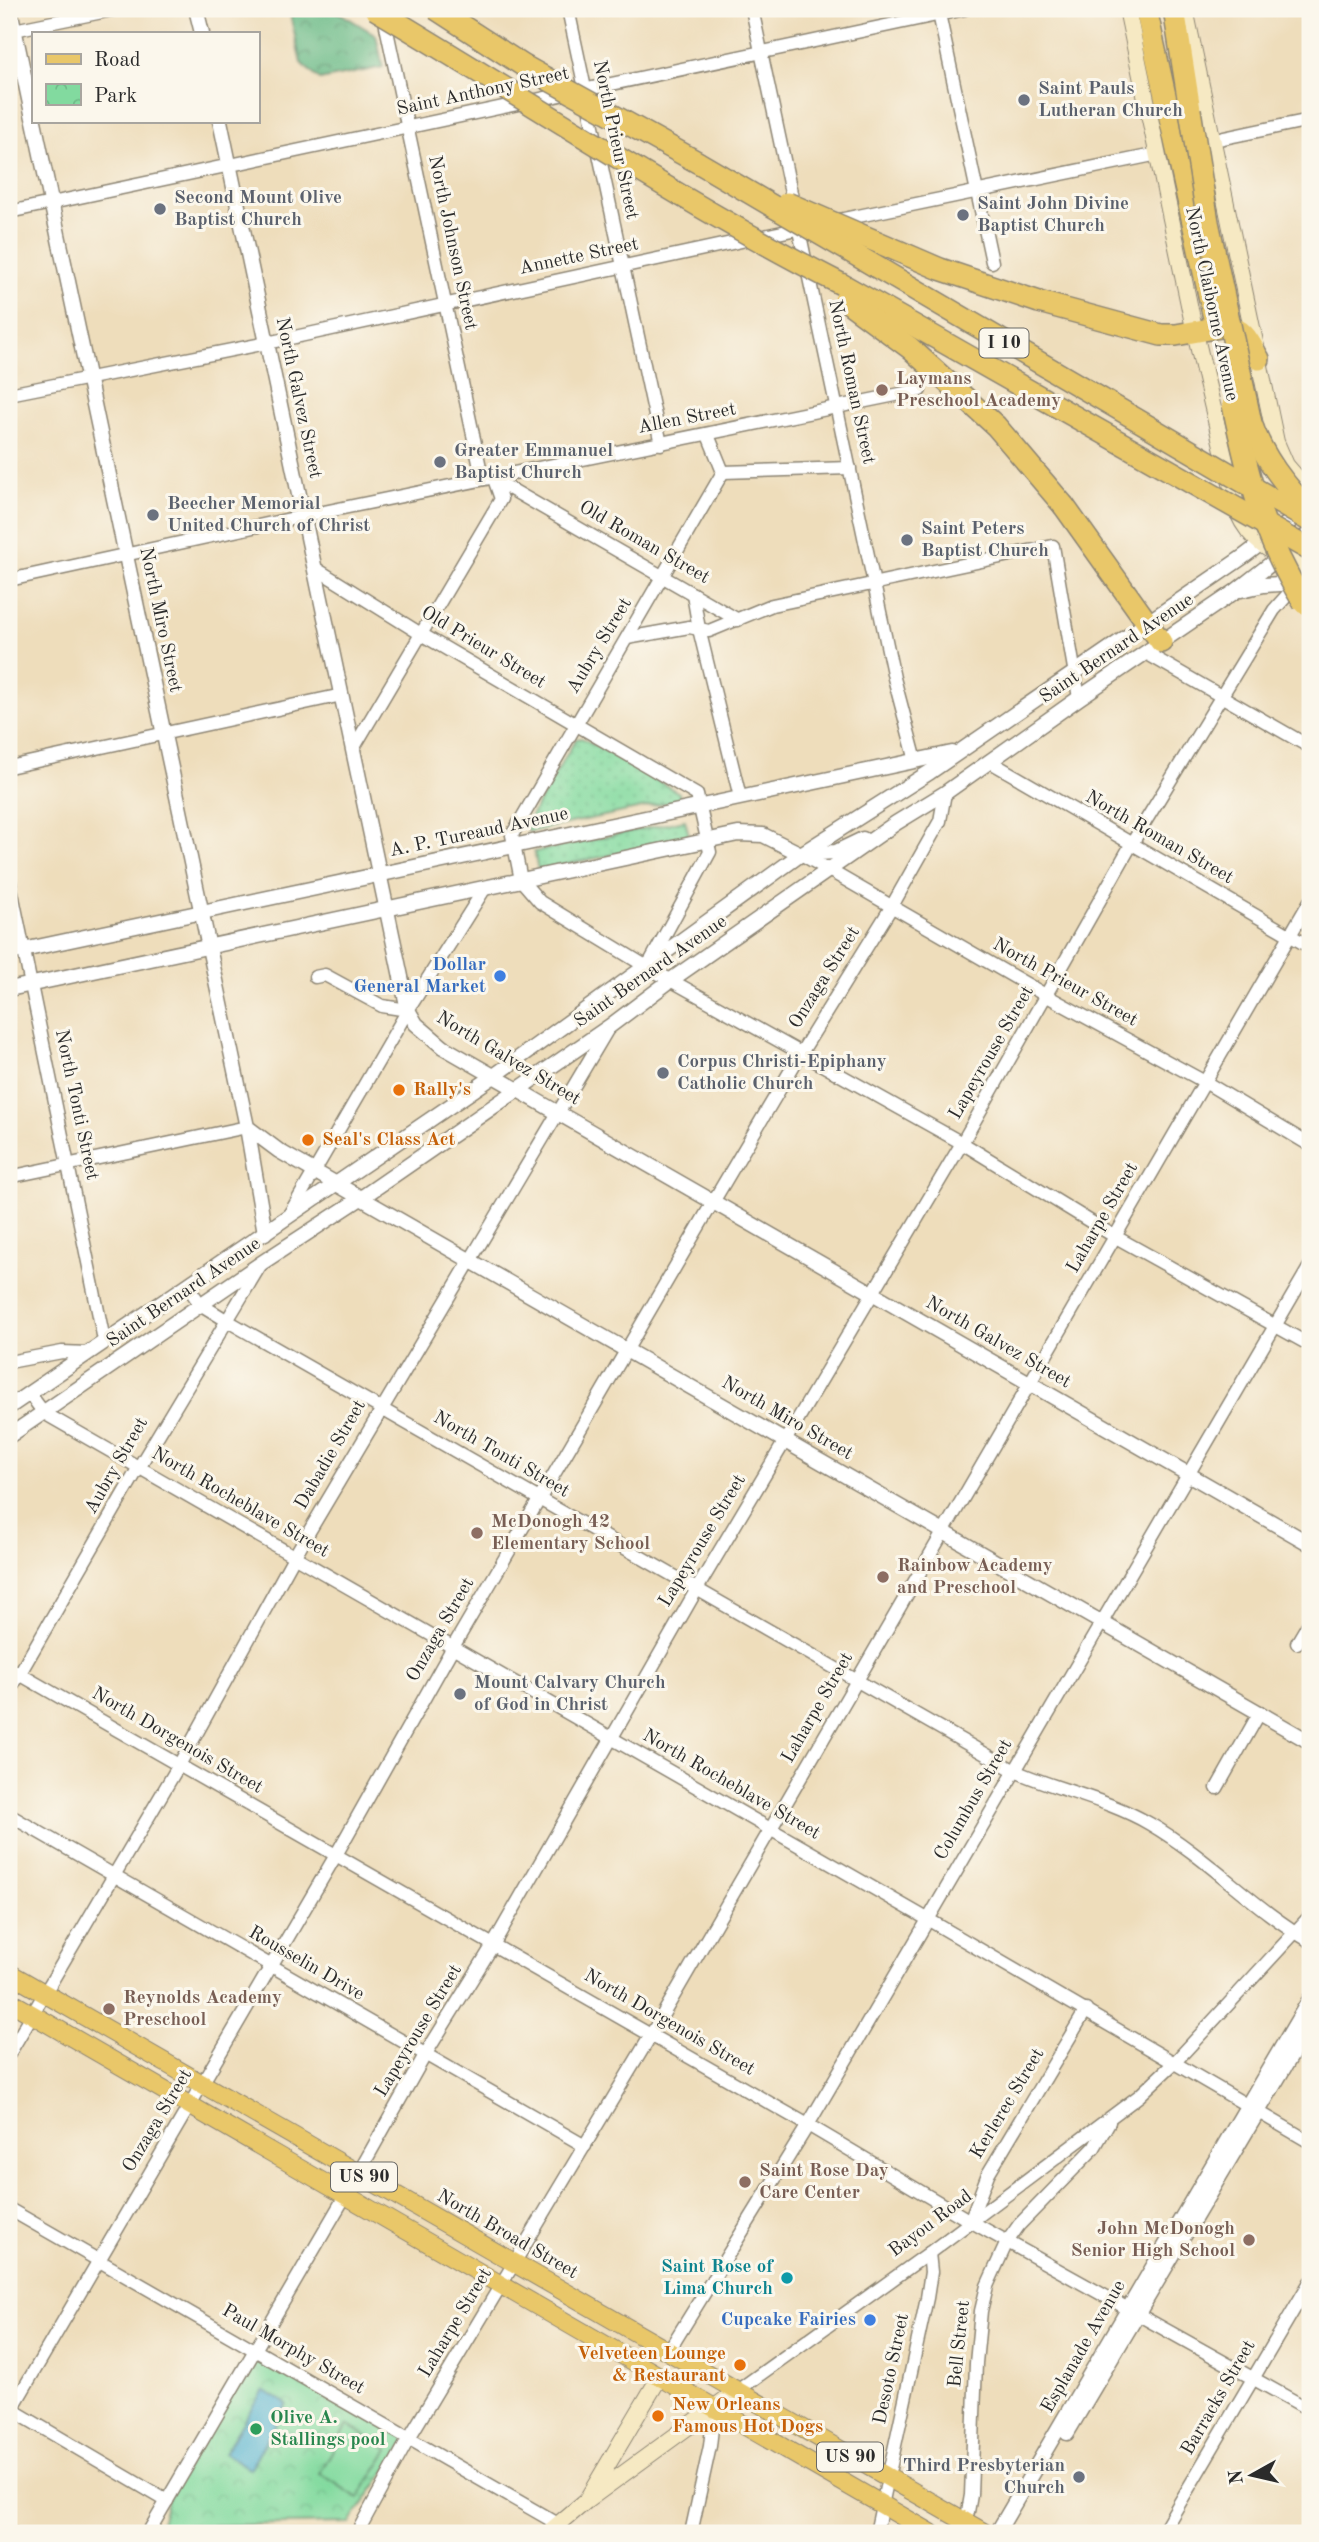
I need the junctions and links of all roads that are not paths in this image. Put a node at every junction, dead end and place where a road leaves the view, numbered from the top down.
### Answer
1 (10, 9) edge
2 (117, 9) edge
3 (196, 9) edge
4 (375, 9) edge
5 (382, 9) edge
6 (436, 9) edge
7 (568, 9) edge
8 (752, 9) edge
9 (965, 9) edge
10 (1127, 9) edge
11 (1146, 9) edge
12 (1174, 9) edge
13 (1185, 9) edge
14 (1308, 9) edge
15 (939, 11) edge
16 (1310, 18) edge
17 (12, 31) edge
18 (202, 32) edge
19 (762, 52) junction
20 (585, 90) junction
21 (32, 111) edge
22 (1310, 120) edge
23 (35, 122) edge
24 (220, 122) edge
25 (407, 128) junction
26 (1214, 140) junction
27 (1158, 154) junction
28 (699, 163) junction
29 (229, 164) junction
30 (979, 192) junction
31 (51, 203) junction
32 (9, 212) edge
33 (800, 228) junction
34 (769, 247) junction
35 (992, 262) dead end
36 (623, 268) junction
37 (446, 305) junction
38 (1195, 332) junction
39 (267, 343) junction
40 (1259, 359) junction
41 (88, 377) junction
42 (920, 390) dead end
43 (9, 394) edge
44 (838, 408) junction
45 (708, 435) junction
46 (661, 444) junction
47 (850, 468) junction
48 (723, 472) junction
49 (494, 479) junction
50 (1310, 493) edge
51 (1310, 505) edge
52 (1310, 511) edge
53 (304, 516) junction
54 (1310, 521) edge
55 (1310, 533) edge
56 (1260, 544) junction
57 (1310, 550) edge
58 (126, 555) junction
59 (1282, 556) junction
60 (315, 568) junction
61 (664, 576) junction
62 (1310, 578) edge
63 (9, 580) edge
64 (875, 584) junction
65 (1236, 591) junction
66 (693, 594) junction
67 (1310, 611) edge
68 (738, 620) junction
69 (1148, 623) junction
70 (699, 629) junction
71 (421, 634) junction
72 (627, 638) junction
73 (1154, 647) junction
74 (1074, 671) junction
75 (342, 695) junction
76 (1222, 697) junction
77 (1079, 698) junction
78 (576, 725) junction
79 (164, 734) junction
80 (1310, 747) edge
81 (353, 749) junction
82 (957, 751) junction
83 (916, 761) junction
84 (989, 761) junction
85 (9, 767) edge
86 (930, 772) junction
87 (945, 793) junction
88 (740, 797) junction
89 (700, 805) junction
90 (896, 822) junction
91 (709, 840) junction
92 (514, 845) junction
93 (1131, 845) junction
94 (802, 853) junction
95 (831, 870) junction
96 (379, 874) junction
97 (9, 878) edge
98 (521, 880) junction
99 (485, 888) junction
100 (1310, 901) edge
101 (892, 906) junction
102 (387, 909) junction
103 (202, 912) junction
104 (1290, 936) junction
105 (209, 947) junction
106 (1310, 947) edge
107 (24, 949) junction
108 (9, 953) edge
109 (647, 967) junction
110 (315, 977) dead end
111 (671, 980) junction
112 (32, 985) junction
113 (9, 989) edge
114 (1047, 996) junction
115 (408, 1010) junction
116 (610, 1026) junction
117 (801, 1053) junction
118 (494, 1076) junction
119 (1205, 1082) junction
120 (517, 1089) junction
121 (558, 1113) junction
122 (247, 1127) junction
123 (962, 1143) junction
124 (1310, 1144) edge
125 (69, 1165) junction
126 (315, 1171) junction
127 (9, 1177) edge
128 (337, 1184) junction
129 (362, 1198) junction
130 (713, 1202) junction
131 (287, 1217) junction
132 (265, 1233) junction
133 (1114, 1236) junction
134 (470, 1260) junction
135 (262, 1262) junction
136 (1310, 1266) edge
137 (187, 1285) junction
138 (872, 1293) junction
139 (200, 1304) junction
140 (226, 1320) junction
141 (1275, 1326) junction
142 (104, 1340) junction
143 (1310, 1345) edge
144 (627, 1350) junction
145 (88, 1353) junction
146 (9, 1362) edge
147 (1029, 1383) junction
148 (29, 1393) junction
149 (9, 1407) edge
150 (381, 1409) junction
151 (44, 1413) junction
152 (9, 1436) edge
153 (785, 1441) junction
154 (139, 1467) junction
155 (1188, 1474) junction
156 (540, 1499) junction
157 (943, 1531) junction
158 (1310, 1544) edge
159 (294, 1557) junction
160 (697, 1589) junction
161 (1310, 1621) edge
162 (1103, 1623) junction
163 (1297, 1643) dead end
164 (453, 1647) junction
165 (14, 1671) edge
166 (857, 1679) junction
167 (9, 1692) edge
168 (1260, 1713) junction
169 (611, 1738) junction
170 (1310, 1742) edge
171 (179, 1765) junction
172 (1015, 1771) junction
173 (1217, 1788) dead end
174 (9, 1815) edge
175 (769, 1829) junction
176 (336, 1855) junction
177 (114, 1876) junction
178 (1310, 1916) edge
179 (929, 1920) junction
180 (1294, 1931) junction
181 (1310, 1941) edge
182 (493, 1945) junction
183 (270, 1965) junction
184 (9, 1973) edge
185 (45, 1994) junction
186 (1310, 1999) edge
187 (9, 2001) edge
188 (1086, 2010) junction
189 (32, 2015) junction
190 (1310, 2024) edge
191 (651, 2035) junction
192 (9, 2054) edge
193 (425, 2055) junction
194 (1175, 2062) junction
195 (203, 2084) junction
196 (189, 2105) junction
197 (1254, 2108) junction
198 (1112, 2116) junction
199 (808, 2125) junction
200 (1310, 2142) edge
201 (584, 2146) junction
202 (358, 2174) junction
203 (346, 2195) junction
204 (9, 2209) edge
205 (970, 2221) junction
206 (1007, 2242) junction
207 (929, 2253) junction
208 (99, 2260) junction
209 (515, 2263) junction
210 (1310, 2282) edge
211 (502, 2285) junction
212 (1134, 2311) junction
213 (253, 2350) junction
214 (668, 2352) junction
215 (659, 2378) junction
216 (1253, 2378) junction
217 (719, 2382) junction
218 (737, 2391) junction
219 (10, 2410) edge
220 (714, 2410) junction
221 (1310, 2410) edge
222 (409, 2438) junction
223 (853, 2459) junction
224 (888, 2479) junction
225 (838, 2480) junction
226 (167, 2501) junction
227 (586, 2501) junction
228 (882, 2506) junction
229 (960, 2528) edge
230 (553, 2529) edge
231 (148, 2533) edge
232 (357, 2533) edge
233 (691, 2533) edge
234 (876, 2533) edge
235 (931, 2533) edge
236 (985, 2533) edge
237 (997, 2533) edge
238 (1007, 2533) edge
239 (1162, 2533) edge

1 - 17 street, North Miro Street
2 - 17 street
3 - 18 street
4 - 34 highway, I 10, bridge
5 - 25 street, North Johnson Street
6 - 28 highway, I 10, bridge
7 - 20 street, North Prieur Street
8 - 19 street, North Roman Street
9 - 15 street, Saint Anthony Street
10 - 27 main road, North Claiborne Avenue
11 - 67 highway, bridge
12 - 52 highway, bridge
13 - 26 main road, North Claiborne Avenue
14 - 16 street
15 - 19 street, Saint Anthony Street
15 - 30 street
17 - 21 street, North Miro Street
19 - 20 street, Saint Anthony Street
19 - 33 street, North Roman Street
20 - 25 street, Saint Anthony Street
20 - 36 street, North Prieur Street
22 - 26 street
23 - 31 street, North Miro Street
24 - 29 street, North Galvez Street
25 - 29 street, Saint Anthony Street
25 - 37 street, North Johnson Street
26 - 40 main road, North Claiborne Avenue
27 - 30 street, Annette Street
27 - 38 main road, North Claiborne Avenue
28 - 38 highway, bridge
28 - 54 highway, I 10, bridge
29 - 31 street, Saint Anthony Street
29 - 39 street, North Galvez Street
30 - 33 street, Annette Street
30 - 35 street
31 - 32 street, Saint Anthony Street
31 - 41 street, North Miro Street
33 - 36 street, Annette Street
33 - 44 street, North Roman Street
34 - 57 highway, I 10, bridge
34 - 69 highway, bridge
36 - 37 street, Annette Street
36 - 46 street, North Prieur Street
37 - 39 street, Annette Street
37 - 49 street, North Johnson Street
38 - 40 highway
38 - 56 main road, North Claiborne Avenue
39 - 41 street, Annette Street
39 - 53 street, North Galvez Street
40 - 50 main road, North Claiborne Avenue
41 - 43 street, Annette Street
41 - 58 street, North Miro Street
42 - 44 street, Allen Street
44 - 45 street, Allen Street
44 - 47 street, North Roman Street
45 - 46 street, Allen Street
45 - 48 street
46 - 49 street, Allen Street
47 - 48 street
47 - 64 street, North Roman Street
48 - 61 street, Aubry Street
49 - 53 street, Allen Street
49 - 61 street, Old Roman Street
49 - 71 street
51 - 56 street, Saint Bernard Avenue
53 - 58 street, Allen Street
53 - 60 street, North Galvez Street
55 - 59 street, Saint Bernard Avenue
56 - 59 main road, North Claiborne Avenue
56 - 69 street, Saint Bernard Avenue
58 - 63 street, Allen Street
58 - 79 street, North Miro Street
59 - 62 main road, North Claiborne Avenue
59 - 65 street, Saint Bernard Avenue
60 - 71 street, Old Prieur Street
60 - 75 street, North Galvez Street
61 - 66 street, Old Roman Street
61 - 72 street, Aubry Street
62 - 65 street
62 - 76 street, Lapeyrouse Street
64 - 68 street
64 - 74 street
64 - 83 street, North Roman Street
65 - 73 street, Saint Bernard Avenue
66 - 68 street, Old Roman Street
66 - 70 street
68 - 70 street
69 - 73 highway
69 - 74 street, Saint Bernard Avenue
70 - 72 street
70 - 88 street
71 - 78 street, Old Prieur Street
71 - 81 street
72 - 78 street, Aubry Street
73 - 76 street
73 - 77 street, Saint Bernard Avenue
74 - 77 street
74 - 82 street, Saint Bernard Avenue
75 - 79 street
75 - 81 street, North Galvez Street
76 - 80 street
76 - 93 street, Lapeyrouse Street
77 - 84 street, Saint Bernard Avenue
78 - 89 street, Old Prieur Street
78 - 92 street, Aubry Street
79 - 85 street
79 - 103 street, North Miro Street
81 - 96 street, North Galvez Street
82 - 83 street, A. P. Tureaud Avenue
82 - 86 street, Saint Bernard Avenue
83 - 88 street, A. P. Tureaud Avenue
84 - 87 street, Saint Bernard Avenue
84 - 93 street, North Roman Street
86 - 87 street
86 - 94 street, Saint Bernard Avenue
87 - 90 street, Saint Bernard Avenue
87 - 101 street, Onzaga Street
88 - 89 street, A. P. Tureaud Avenue
89 - 91 street
89 - 92 street, A. P. Tureaud Avenue
90 - 94 street
90 - 95 street, Saint Bernard Avenue
91 - 94 street
91 - 98 street
91 - 109 street
92 - 96 street, A. P. Tureaud Avenue
92 - 98 street, Aubry Street
93 - 104 street, North Roman Street
93 - 114 street, Lapeyrouse Street
94 - 95 street, North Prieur Street
94 - 109 street, Saint Bernard Avenue
95 - 101 street, North Prieur Street
95 - 111 street, Saint Bernard Avenue
96 - 102 street, North Galvez Street
96 - 103 street, A. P. Tureaud Avenue
97 - 107 street, North Tonti Street
98 - 99 street
98 - 109 street
99 - 102 street
99 - 115 street
100 - 104 street, Laharpe Street
101 - 114 street, North Prieur Street
101 - 117 street, Onzaga Street
102 - 105 street
102 - 115 street, North Galvez Street
103 - 105 street, North Miro Street
103 - 107 street, A. P. Tureaud Avenue
104 - 106 street, North Roman Street
104 - 119 street, Laharpe Street
105 - 112 street
105 - 122 street, North Miro Street
107 - 108 street, A. P. Tureaud Avenue
107 - 112 street, North Tonti Street
109 - 111 street
109 - 118 street, Saint Bernard Avenue
110 - 115 street
111 - 116 street, Saint Bernard Avenue
111 - 117 street
112 - 113 street
112 - 125 street, North Tonti Street
114 - 119 street, North Prieur Street
114 - 123 street, Lapeyrouse Street
115 - 118 street, North Galvez Street
115 - 126 street
116 - 120 street, Saint Bernard Avenue
116 - 121 street, Dabadie Street
117 - 123 street
117 - 130 street, Onzaga Street
118 - 120 street, North Galvez Street
118 - 128 street, Saint Bernard Avenue
119 - 124 street, North Prieur Street
119 - 133 street, Laharpe Street
120 - 121 street, North Galvez Street
120 - 129 street, Saint Bernard Avenue
121 - 130 street, North Galvez Street
121 - 134 street, Dabadie Street
122 - 125 street
122 - 126 street, North Miro Street
122 - 132 street, North Miro Street
123 - 133 street
123 - 138 street, Lapeyrouse Street
125 - 127 street
125 - 142 street, North Tonti Street
126 - 128 street, North Miro Street
126 - 131 street
128 - 129 street, North Miro Street
128 - 131 street, Saint Bernard Avenue
129 - 134 street, North Miro Street
129 - 135 street, Saint Bernard Avenue
130 - 138 street, North Galvez Street
130 - 144 street, Onzaga Street
131 - 132 street, Saint Bernard Avenue
132 - 137 street, Saint Bernard Avenue
133 - 141 street
133 - 147 street, Laharpe Street
134 - 144 street, North Miro Street
134 - 150 street, Dabadie Street
135 - 139 street, Saint Bernard Avenue
135 - 140 street, Aubry Street
136 - 141 street, Columbus Street
137 - 139 street, North Tonti Street
137 - 142 street, Saint Bernard Avenue
138 - 147 street, North Galvez Street
138 - 153 street, Lapeyrouse Street
139 - 140 street, North Tonti Street
139 - 151 street, Saint Bernard Avenue
140 - 150 street, North Tonti Street
140 - 154 street, Aubry Street
141 - 143 street
141 - 155 street, Columbus Street
142 - 145 street, Saint Bernard Avenue
144 - 153 street, North Miro Street
144 - 156 street, Onzaga Street
145 - 146 street
145 - 148 street, Saint Bernard Avenue
147 - 155 street, North Galvez Street
147 - 157 street, Laharpe Street
148 - 149 street, Saint Bernard Avenue
148 - 151 street, North Rocheblave Street
150 - 156 street, North Tonti Street
150 - 159 street, Dabadie Street
151 - 152 street, Saint Bernard Avenue
151 - 154 street, North Rocheblave Street
153 - 157 street, North Miro Street
153 - 160 street, Lapeyrouse Street
154 - 159 street, North Rocheblave Street
154 - 165 street, Aubry Street
155 - 158 street, North Galvez Street
155 - 162 street, Columbus Street
156 - 160 street, North Tonti Street
156 - 164 street, Onzaga Street
157 - 162 street, North Miro Street
157 - 166 street, Laharpe Street
159 - 164 street, North Rocheblave Street
159 - 171 street, Dabadie Street
160 - 166 street, North Tonti Street
160 - 169 street, Lapeyrouse Street
161 - 163 street
162 - 168 street, North Miro Street
162 - 172 street, Columbus Street
164 - 169 street, North Rocheblave Street
164 - 176 street, Onzaga Street
165 - 167 street, Aubry Street
165 - 171 street, North Dorgenois Street
166 - 172 street, North Tonti Street
166 - 175 street, Laharpe Street
168 - 170 street, North Miro Street
168 - 173 street
169 - 175 street, North Rocheblave Street
169 - 182 street, Lapeyrouse Street
171 - 176 street, North Dorgenois Street
171 - 177 street, Dabadie Street
172 - 179 street, Columbus Street
172 - 180 street, North Tonti Street
174 - 177 street, Rousselin Drive
175 - 179 street, North Rocheblave Street
175 - 191 street, Laharpe Street
176 - 182 street, North Dorgenois Street
176 - 183 street, Onzaga Street
177 - 183 street, Rousselin Drive
177 - 185 street, Dabadie Street
178 - 180 street, Bayou Road
179 - 188 street, North Rocheblave Street
179 - 199 street, Columbus Street
180 - 181 street, North Tonti Street
180 - 194 street, Bayou Road
182 - 191 street, North Dorgenois Street
182 - 193 street, Lapeyrouse Street
183 - 193 street, Rousselin Drive
183 - 195 street, Onzaga Street
184 - 185 main road, North Broad Street / US 90
185 - 189 street, Dabadie Street
185 - 195 main road, North Broad Street / US 90
186 - 197 street, Esplanade Avenue
187 - 189 main road, US 90
188 - 194 street, North Rocheblave Street
188 - 205 street, Kerlerec Street
189 - 192 street, Dabadie Street
189 - 196 main road, US 90
190 - 197 street, Esplanade Avenue
191 - 199 street, North Dorgenois Street
191 - 201 street, Laharpe Street
193 - 201 street, Rousselin Drive
193 - 202 street, Lapeyrouse Street
194 - 197 street, North Rocheblave Street
194 - 198 street, Bayou Road
195 - 196 street, Onzaga Street
195 - 202 main road, North Broad Street / US 90
196 - 203 main road, US 90
196 - 208 street, Onzaga Street
197 - 200 street, North Rocheblave Street
197 - 212 street, Esplanade Avenue
198 - 205 street, Bayou Road
198 - 206 street, Bell Street
199 - 205 street, North Dorgenois Street
199 - 214 street, Columbus Street
201 - 209 street, Laharpe Street
202 - 203 street, Lapeyrouse Street
202 - 209 main road, North Broad Street / US 90
203 - 211 main road, US 90
203 - 213 street, Lapeyrouse Street
204 - 208 street, Paul Morphy Street
205 - 206 street, North Dorgenois Street
205 - 207 street, Bayou Road
206 - 212 street, North Dorgenois Street
206 - 229 street, Bell Street
207 - 218 street, Bayou Road
207 - 224 street, Desoto Street
208 - 213 street, Paul Morphy Street
208 - 219 street, Onzaga Street
209 - 211 street, Laharpe Street
209 - 214 main road, North Broad Street / US 90
210 - 216 street, Barracks Street
211 - 215 main road, US 90
211 - 222 street, Laharpe Street
212 - 216 street, North Dorgenois Street
212 - 237 street, Esplanade Avenue
212 - 238 street, Esplanade Avenue
213 - 222 street, Paul Morphy Street
213 - 226 street, Lapeyrouse Street
214 - 217 main road, North Broad Street / US 90
215 - 217 main road
215 - 220 main road, US 90
215 - 227 main road
216 - 221 street, North Dorgenois Street
216 - 239 street, Barracks Street
217 - 218 main road, North Broad Street / US 90
218 - 220 main road, Bayou Road
218 - 223 main road, North Broad Street / US 90
219 - 226 street
220 - 225 main road, US 90
220 - 227 main road, Bayou Road
220 - 233 street
222 - 230 street, Paul Morphy Street
222 - 232 street, Laharpe Street
223 - 224 main road, North Broad Street / US 90
223 - 225 main road
224 - 228 street, Desoto Street
224 - 229 main road, North Broad Street / US 90
225 - 228 main road, US 90
226 - 231 street, Lapeyrouse Street
227 - 230 main road, Bayou Road
228 - 234 street, Desoto Street
228 - 235 main road, US 90
229 - 236 main road, North Broad Street / US 90

